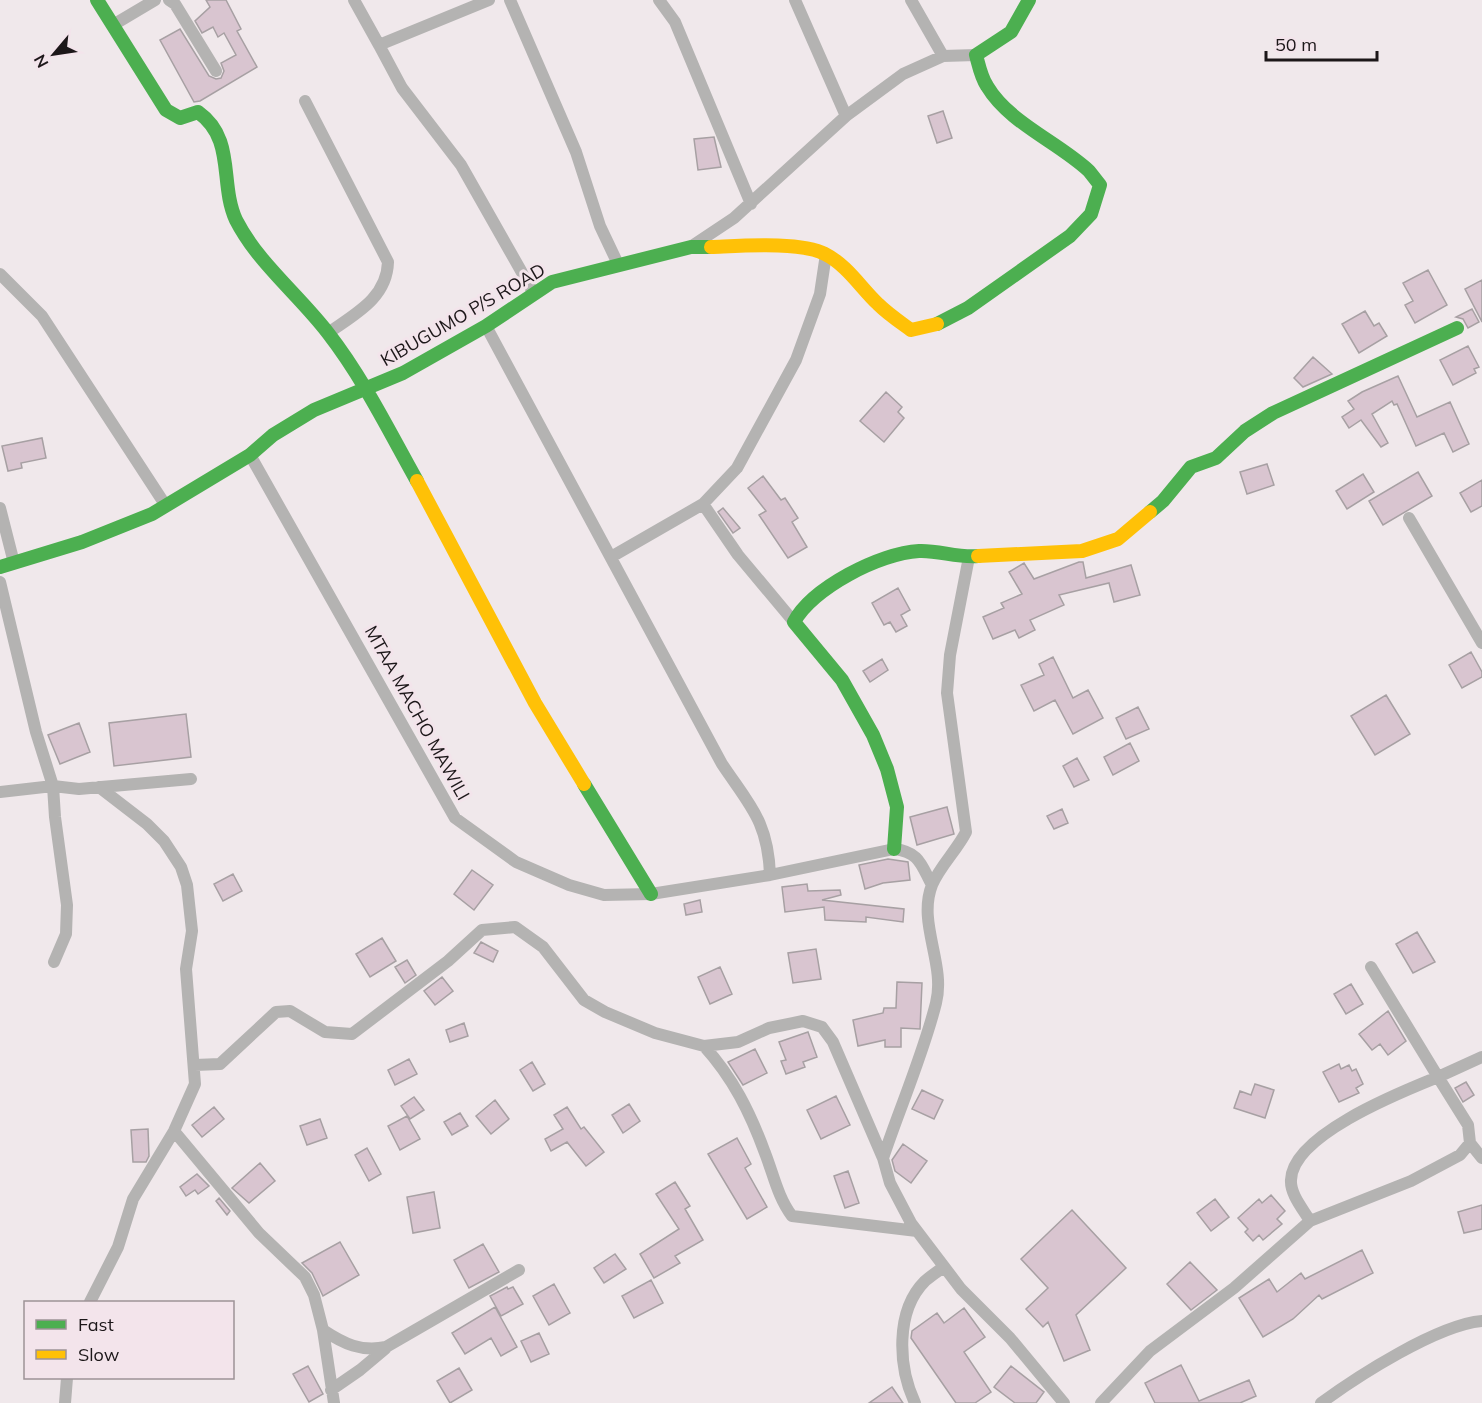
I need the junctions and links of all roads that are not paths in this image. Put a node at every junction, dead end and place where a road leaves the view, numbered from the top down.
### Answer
1 (97, 0) edge
2 (155, 0) edge
3 (169, 0) edge
4 (354, 0) edge
5 (489, 0) edge
6 (510, 0) edge
7 (659, 0) edge
8 (795, 0) edge
9 (911, 0) edge
10 (1029, 0) edge
11 (113, 25) junction
12 (379, 45) junction
13 (943, 56) junction
14 (976, 56) junction
15 (216, 71) dead end
16 (305, 101) dead end
17 (846, 116) junction
18 (751, 204) junction
19 (691, 247) junction
20 (826, 254) junction
21 (618, 264) junction
22 (1, 276) edge
23 (533, 292) junction
24 (486, 326) junction
25 (1457, 328) dead end
26 (328, 333) junction
27 (364, 389) junction
28 (250, 455) junction
29 (703, 504) junction
30 (166, 506) junction
31 (0, 508) edge
32 (1409, 518) dead end
33 (969, 557) junction
34 (611, 558) junction
35 (14, 563) junction
36 (0, 567) edge
37 (0, 582) edge
38 (794, 622) junction
39 (1482, 643) edge
40 (191, 779) dead end
41 (53, 786) junction
42 (99, 787) junction
43 (0, 792) edge
44 (894, 849) junction
45 (770, 874) junction
46 (932, 885) junction
47 (651, 894) junction
48 (54, 962) dead end
49 (1371, 967) dead end
50 (704, 1046) junction
51 (1482, 1057) edge
52 (195, 1065) junction
53 (1438, 1077) junction
54 (174, 1131) junction
55 (1470, 1143) junction
56 (883, 1158) junction
57 (1482, 1158) edge
58 (1310, 1221) junction
59 (917, 1231) junction
60 (944, 1267) junction
61 (519, 1270) dead end
62 (91, 1301) edge
63 (1482, 1322) edge
64 (323, 1330) junction
65 (386, 1347) junction
66 (68, 1379) edge
67 (333, 1397) edge
68 (66, 1403) edge
69 (915, 1403) edge
70 (1064, 1403) edge
71 (1101, 1403) edge
72 (1321, 1403) edge

1 - 11 street
2 - 11 street
3 - 15 street
4 - 12 street
5 - 12 street
6 - 21 street
7 - 18 street
8 - 17 street
9 - 13 street
10 - 14 street
11 - 26 street
12 - 23 street
13 - 14 street
13 - 17 street
14 - 20 street
16 - 26 street
17 - 18 street
18 - 19 street
19 - 20 street, KIBUGUMO P/S ROAD
19 - 21 street, KIBUGUMO P/S ROAD
20 - 29 street
21 - 23 street, KIBUGUMO P/S ROAD
22 - 30 street
23 - 24 street, KIBUGUMO P/S ROAD
24 - 27 street, KIBUGUMO P/S ROAD
24 - 34 street
25 - 33 street
26 - 27 street
27 - 28 street, KIBUGUMO P/S ROAD
27 - 47 street
28 - 30 street, KIBUGUMO P/S ROAD
28 - 47 street, MTAA MACHO MAWILI
29 - 34 street
29 - 38 street
30 - 35 street, KIBUGUMO P/S ROAD
31 - 35 street
32 - 39 street
33 - 38 street
33 - 46 street
34 - 45 street
35 - 36 street, KIBUGUMO P/S ROAD
37 - 41 street
38 - 44 street
40 - 42 street
41 - 42 street
41 - 43 street
41 - 48 street
42 - 52 street
44 - 45 street, MTAA MACHO MAWILI
44 - 46 street
45 - 47 street, MTAA MACHO MAWILI
46 - 56 street
49 - 53 street
50 - 52 street
50 - 56 street
50 - 59 street
51 - 53 street
52 - 54 street
53 - 55 street
53 - 58 street
54 - 62 street
54 - 64 street
55 - 57 street
55 - 58 street
56 - 59 street
58 - 71 street
59 - 60 street
60 - 69 street
60 - 70 street
61 - 65 street
63 - 72 street
64 - 65 street
64 - 67 street
65 - 67 street
66 - 68 street

